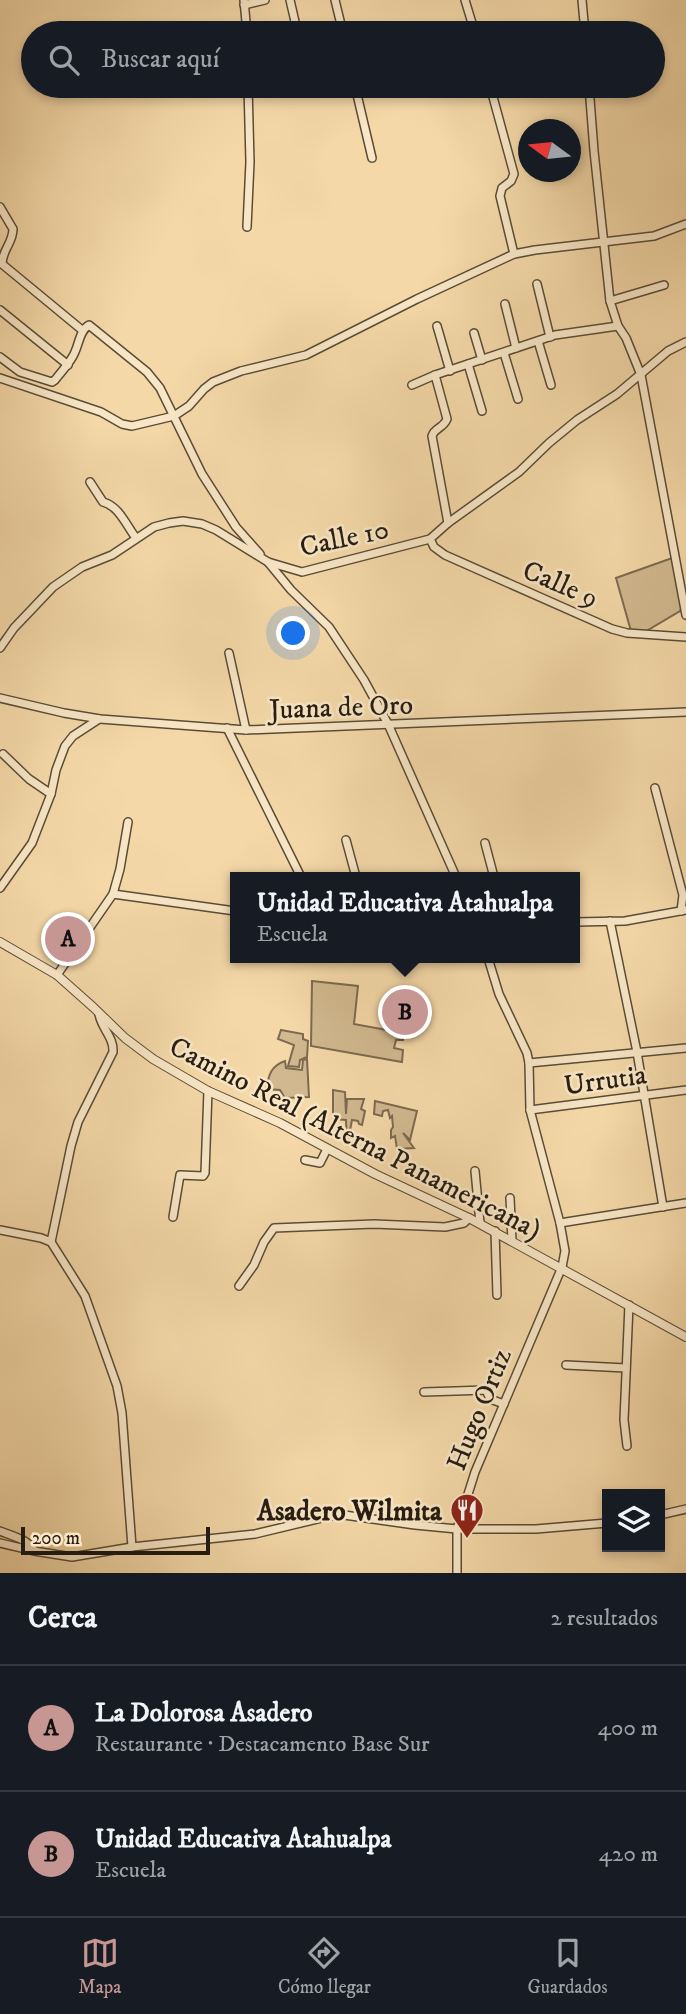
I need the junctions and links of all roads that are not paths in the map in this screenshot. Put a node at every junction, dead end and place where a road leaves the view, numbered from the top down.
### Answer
1 (265, 0) edge
2 (290, 0) edge
3 (335, 0) edge
4 (465, 0) edge
5 (582, 0) edge
6 (244, 3) edge
7 (246, 21) edge
8 (295, 21) edge
9 (340, 21) edge
10 (471, 21) edge
11 (584, 21) edge
12 (248, 98) edge
13 (358, 98) edge
14 (493, 98) edge
15 (590, 98) edge
16 (372, 158) dead end
17 (0, 207) edge
18 (686, 223) edge
19 (247, 227) dead end
20 (603, 242) junction
21 (514, 254) junction
22 (1, 265) edge
23 (537, 284) dead end
24 (664, 285) dead end
25 (610, 301) junction
26 (505, 304) dead end
27 (0, 310) edge
28 (437, 326) dead end
29 (618, 326) junction
30 (82, 330) junction
31 (474, 333) dead end
32 (550, 337) junction
33 (538, 341) junction
34 (686, 342) edge
35 (516, 348) junction
36 (504, 353) junction
37 (0, 358) edge
38 (482, 360) junction
39 (68, 365) junction
40 (468, 365) junction
41 (450, 371) junction
42 (435, 375) junction
43 (640, 375) junction
44 (0, 378) edge
45 (412, 385) dead end
46 (551, 385) dead end
47 (518, 399) dead end
48 (482, 411) dead end
49 (174, 416) junction
50 (90, 482) dead end
51 (448, 523) junction
52 (136, 538) junction
53 (430, 539) junction
54 (268, 562) junction
55 (686, 615) edge
56 (686, 637) edge
57 (0, 648) edge
58 (229, 653) dead end
59 (0, 698) edge
60 (686, 712) edge
61 (100, 719) junction
62 (388, 724) junction
63 (227, 728) junction
64 (246, 730) junction
65 (3, 754) dead end
66 (655, 788) dead end
67 (51, 794) junction
68 (128, 822) dead end
69 (346, 841) dead end
70 (485, 843) dead end
71 (299, 872) edge
72 (355, 872) edge
73 (454, 872) edge
74 (493, 872) edge
75 (0, 888) edge
76 (113, 894) junction
77 (230, 910) edge
78 (683, 911) edge
79 (610, 921) junction
80 (580, 922) edge
81 (0, 942) edge
82 (490, 963) edge
83 (57, 975) junction
84 (99, 1014) junction
85 (686, 1048) edge
86 (637, 1052) junction
87 (529, 1063) junction
88 (686, 1090) edge
89 (208, 1091) junction
90 (645, 1096) junction
91 (530, 1110) junction
92 (327, 1149) junction
93 (305, 1160) dead end
94 (475, 1171) dead end
95 (510, 1198) dead end
96 (686, 1203) edge
97 (663, 1207) junction
98 (173, 1217) dead end
99 (469, 1218) junction
100 (480, 1223) junction
101 (559, 1223) junction
102 (0, 1230) edge
103 (495, 1231) junction
104 (512, 1241) junction
105 (51, 1242) junction
106 (562, 1268) junction
107 (239, 1286) dead end
108 (497, 1295) dead end
109 (629, 1305) junction
110 (686, 1337) edge
111 (566, 1365) dead end
112 (626, 1367) junction
113 (424, 1392) dead end
114 (504, 1404) junction
115 (627, 1446) dead end
116 (686, 1509) edge
117 (665, 1514) edge
118 (602, 1523) edge
119 (457, 1529) junction
120 (0, 1531) edge
121 (0, 1543) edge
122 (132, 1547) junction
123 (34, 1551) junction
124 (457, 1573) edge

1 - 6 street
2 - 8 street
3 - 9 street
4 - 10 street
5 - 11 street
6 - 7 street
12 - 19 street
13 - 16 street
14 - 21 street
15 - 20 street
17 - 22 street
18 - 20 street
20 - 21 street
20 - 25 street
21 - 49 street
22 - 30 street
23 - 32 street
24 - 25 street
25 - 29 street
26 - 35 street
27 - 39 street
28 - 41 street
29 - 32 street
29 - 43 street
30 - 39 street
30 - 49 street
31 - 38 street
32 - 33 street
33 - 35 street
33 - 46 street
34 - 43 street, Calle 10
35 - 36 street
36 - 38 street
36 - 47 street
37 - 39 street
38 - 40 street
40 - 41 street
40 - 48 street
41 - 42 street
42 - 45 street
42 - 51 street
43 - 51 street, Calle 10
43 - 55 street
44 - 49 street
49 - 54 street
50 - 52 street
51 - 53 street, Calle 10
52 - 54 street, Calle 10
52 - 57 street, Calle 10
53 - 54 street, Calle 10
53 - 56 street, Calle 9
54 - 62 street
58 - 64 street
59 - 61 street, Juana de Oro
60 - 62 street, Juana de Oro
61 - 63 street, Juana de Oro
61 - 67 street
62 - 64 street, Juana de Oro
62 - 73 street
63 - 64 street, Juana de Oro
63 - 71 street
65 - 67 street
66 - 78 street
67 - 75 street
68 - 76 street
69 - 72 street
70 - 74 street
76 - 77 street
76 - 83 street
78 - 79 street
79 - 80 street
79 - 86 street
81 - 83 street, Camino Real (Alterna Panamericana)
82 - 87 street
83 - 84 street, Camino Real (Alterna Panamericana)
84 - 89 street, Camino Real (Alterna Panamericana)
84 - 105 street
85 - 86 street
86 - 87 street
86 - 90 street
87 - 91 street, Hugo Ortiz
88 - 90 street, Urrutia
89 - 92 street, Camino Real (Alterna Panamericana)
89 - 98 street
90 - 91 street, Urrutia
90 - 97 street
91 - 101 street, Hugo Ortiz
92 - 93 street
92 - 99 street, Camino Real (Alterna Panamericana)
94 - 100 street
95 - 104 street
96 - 97 street
97 - 101 street
99 - 100 street, Camino Real (Alterna Panamericana)
99 - 107 street
100 - 103 street, Camino Real (Alterna Panamericana)
101 - 106 street, Hugo Ortiz
102 - 105 street
103 - 104 street, Camino Real (Alterna Panamericana)
103 - 108 street
104 - 106 street, Camino Real (Alterna Panamericana)
105 - 122 street
106 - 109 street
106 - 114 street, Hugo Ortiz
109 - 110 street
109 - 112 street
111 - 112 street
112 - 115 street
113 - 114 street
114 - 119 street, Hugo Ortiz
116 - 117 street
118 - 119 street
119 - 122 street
119 - 124 street, Hugo Ortiz
120 - 123 street
121 - 123 street
122 - 123 street

